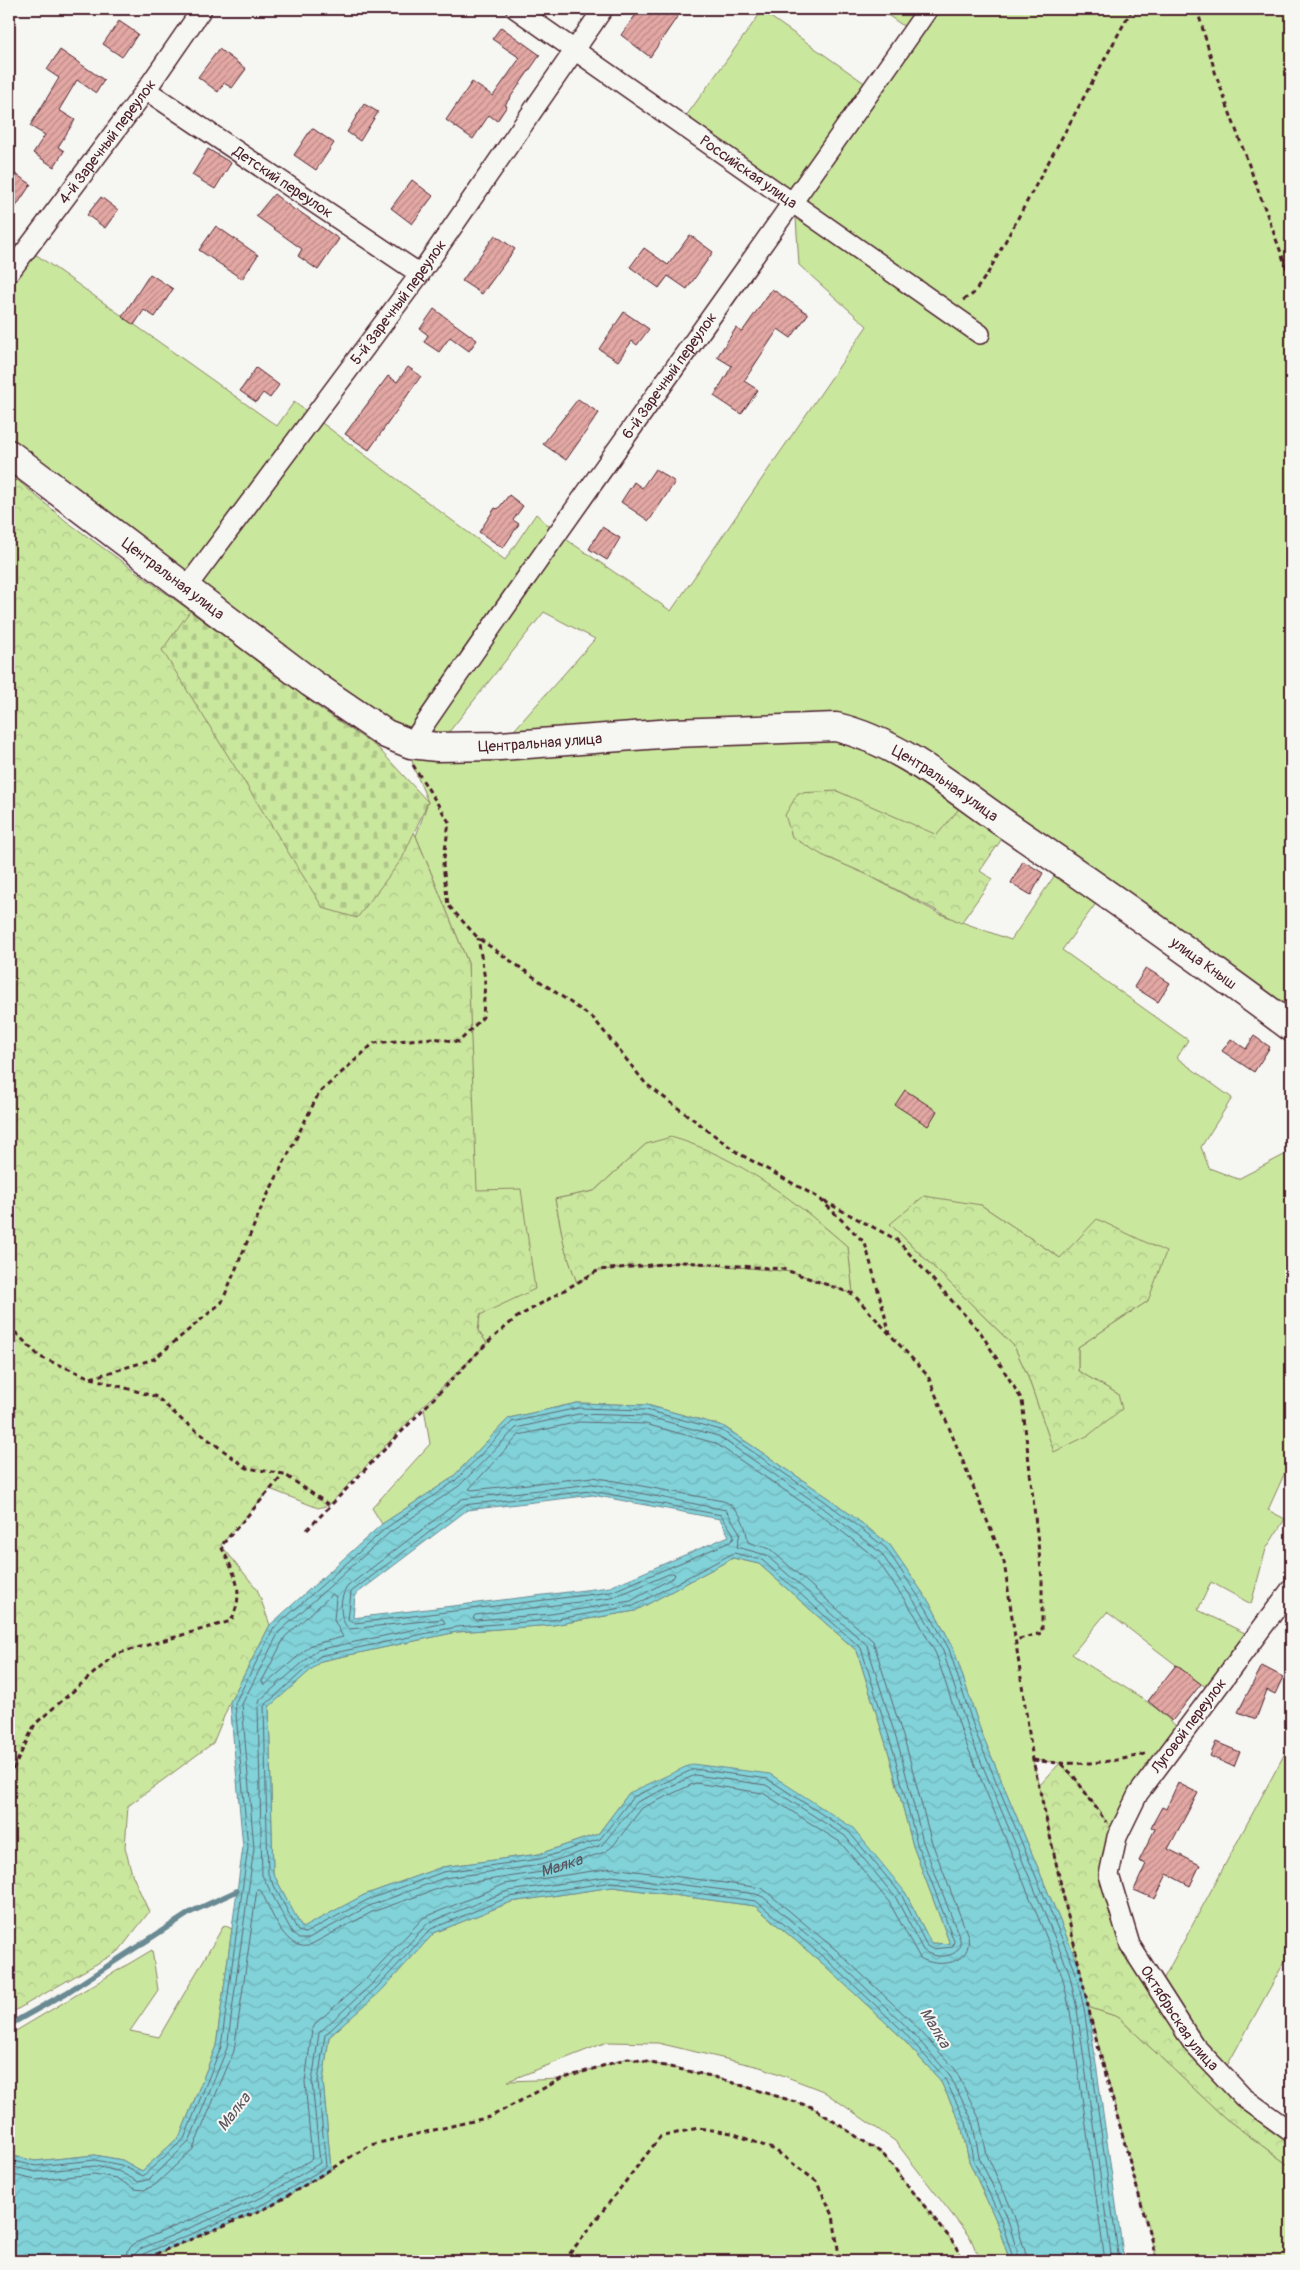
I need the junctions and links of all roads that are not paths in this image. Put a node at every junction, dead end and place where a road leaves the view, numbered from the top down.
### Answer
1 (202, 9) edge
2 (516, 9) edge
3 (603, 9) edge
4 (928, 9) edge
5 (574, 50) junction
6 (146, 90) junction
7 (795, 202) junction
8 (9, 273) edge
9 (420, 274) junction
10 (980, 334) dead end
11 (9, 454) edge
12 (186, 588) junction
13 (411, 744) junction
14 (1117, 899) joint
15 (1291, 1027) edge
16 (1291, 1589) edge
17 (1110, 1875) joint
18 (1291, 2132) edge

1 - 6 street, 4-й Заречный переулок
2 - 5 street, Российская улица
3 - 5 street, 5-й Заречный переулок
4 - 7 street, 6-й Заречный переулок
5 - 7 street, Российская улица
5 - 9 street, 5-й Заречный переулок
6 - 8 street, 4-й Заречный переулок
6 - 9 street, Детский переулок
7 - 10 street, Российская улица
7 - 13 street, 6-й Заречный переулок
9 - 12 street, 5-й Заречный переулок
11 - 12 street, Центральная улица
12 - 13 street, Центральная улица
13 - 14 street, Центральная улица
14 - 15 street, улица Кныш
16 - 17 street, Луговой переулок
17 - 18 street, Октябрьская улица

